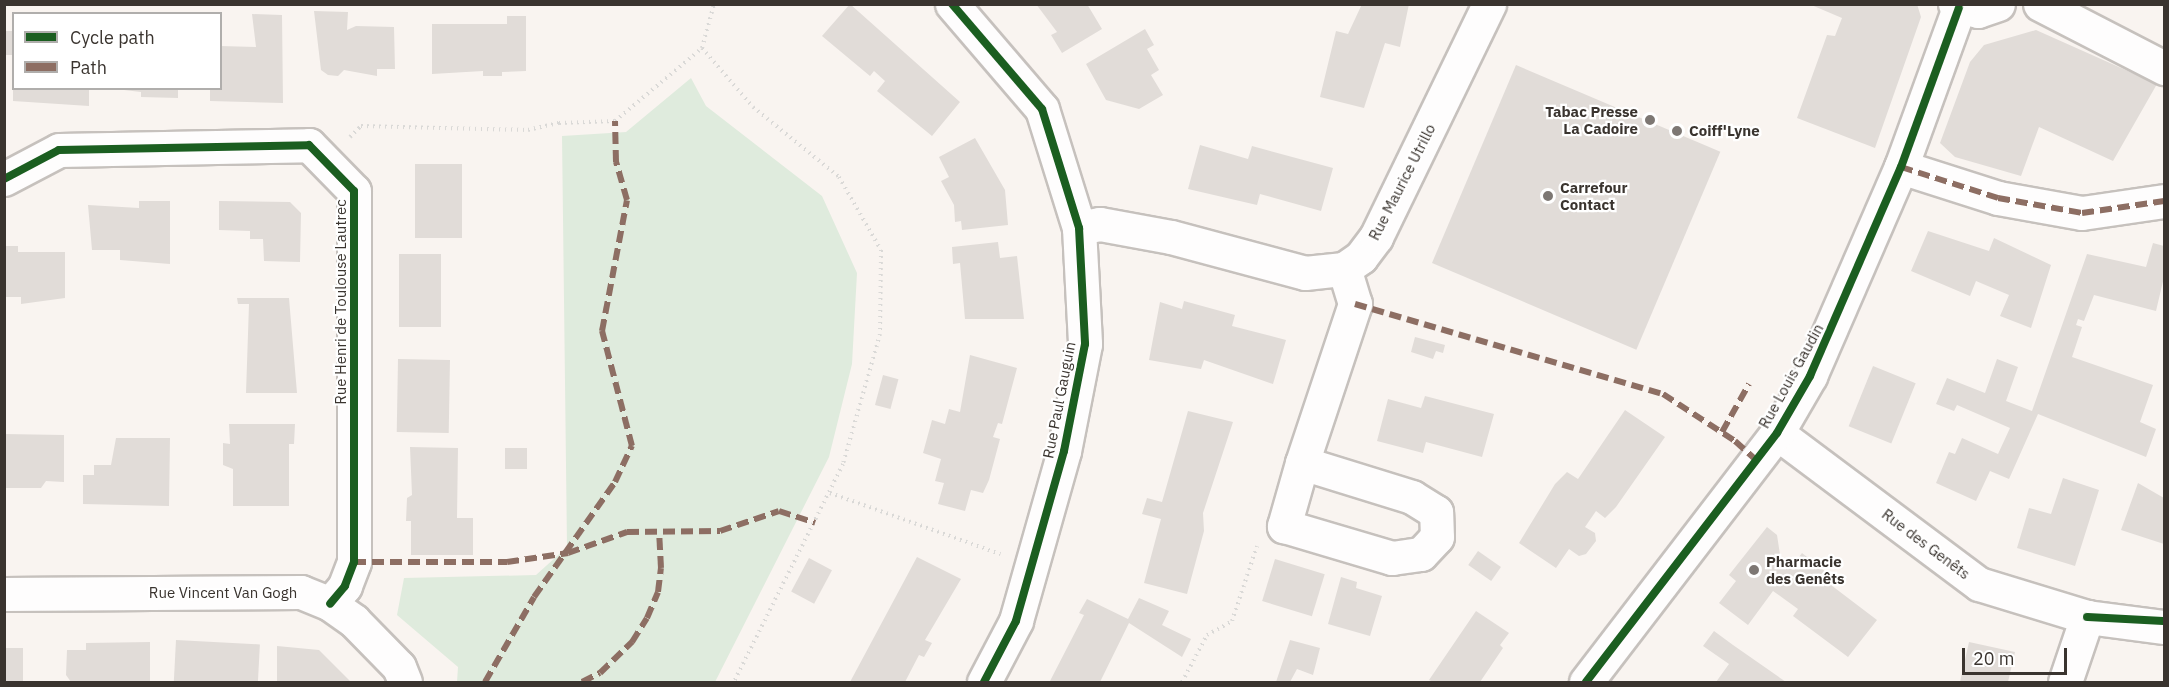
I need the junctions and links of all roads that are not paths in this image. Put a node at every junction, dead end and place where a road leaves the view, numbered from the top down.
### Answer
1 (952, 4) edge
2 (1489, 4) edge
3 (1998, 4) edge
4 (2040, 4) edge
5 (1957, 6) edge
6 (2164, 68) edge
7 (1901, 167) junction
8 (4, 179) edge
9 (2164, 201) edge
10 (1079, 228) junction
11 (1344, 269) junction
12 (1777, 433) junction
13 (1302, 463) junction
14 (4, 594) edge
15 (330, 604) junction
16 (2087, 617) junction
17 (2164, 627) edge
18 (405, 682) edge
19 (984, 682) edge
20 (1586, 682) edge
21 (2065, 682) edge

1 - 10 street, Rue Paul Gauguin
2 - 11 street, Rue Maurice Utrillo
3 - 5 street
4 - 6 street
5 - 7 street, Rue Louis Gaudin
7 - 9 street
7 - 12 street, Rue Louis Gaudin
8 - 15 street, Rue Henri de Toulouse Lautrec
10 - 11 street
10 - 19 street, Rue Paul Gauguin
11 - 13 street
12 - 16 street, Rue des Genêts
12 - 20 street, Rue Louis Gaudin
13 - 13 street
14 - 15 street, Rue Vincent Van Gogh
15 - 18 street, Rue Vincent Van Gogh
16 - 17 street, Rue des Genêts
16 - 21 street

